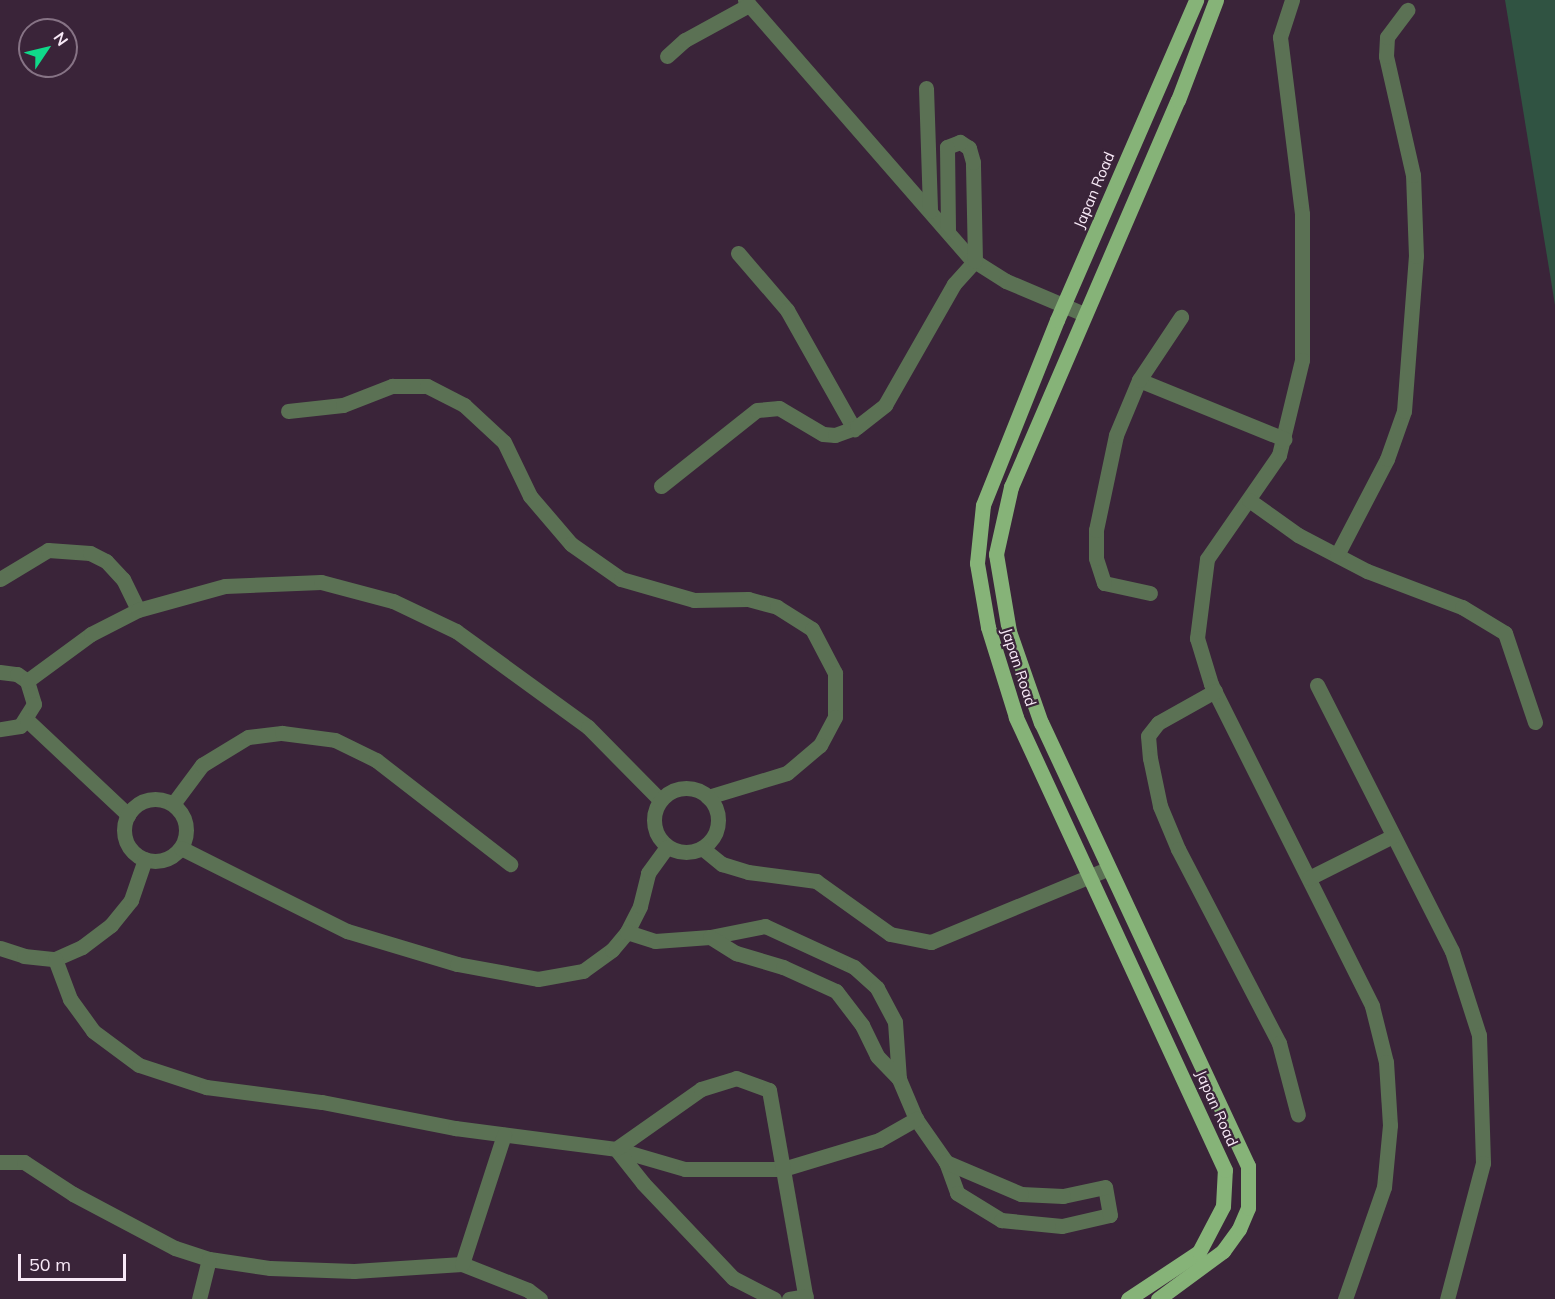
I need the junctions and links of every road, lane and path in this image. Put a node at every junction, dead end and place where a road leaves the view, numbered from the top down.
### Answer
1 (1196, 0) edge
2 (1216, 0) edge
3 (1292, 0) edge
4 (747, 3) edge
5 (1407, 10) dead end
6 (667, 56) dead end
7 (926, 88) dead end
8 (930, 211) junction
9 (948, 232) junction
10 (738, 253) dead end
11 (975, 261) junction
12 (1064, 305) junction
13 (1084, 314) junction
14 (1181, 317) dead end
15 (1139, 380) junction
16 (288, 411) dead end
17 (854, 429) junction
18 (1284, 439) junction
19 (661, 486) dead end
20 (1249, 500) junction
21 (1337, 555) junction
22 (0, 579) edge
23 (1150, 593) dead end
24 (138, 610) junction
25 (0, 672) edge
26 (27, 681) junction
27 (1317, 684) dead end
28 (1215, 691) junction
29 (27, 720) junction
30 (1534, 722) dead end
31 (0, 729) edge
32 (708, 797) junction
33 (660, 800) junction
34 (173, 804) junction
35 (128, 815) junction
36 (1393, 836) junction
37 (667, 847) junction
38 (181, 848) junction
39 (702, 849) junction
40 (145, 859) junction
41 (510, 864) dead end
42 (1107, 869) junction
43 (1088, 877) junction
44 (1309, 878) junction
45 (627, 933) junction
46 (710, 937) junction
47 (0, 948) edge
48 (55, 958) junction
49 (899, 1079) junction
50 (1298, 1115) dead end
51 (916, 1119) junction
52 (504, 1135) junction
53 (616, 1149) junction
54 (0, 1162) edge
55 (946, 1162) junction
56 (783, 1169) junction
57 (209, 1259) junction
58 (462, 1264) junction
59 (806, 1298) edge
60 (199, 1299) edge
61 (540, 1299) edge
62 (774, 1299) edge
63 (789, 1299) edge
64 (1128, 1299) edge
65 (1158, 1299) edge
66 (1345, 1299) edge
67 (1447, 1299) edge

1 - 12 main road, Japan Road
2 - 13 main road, Japan Road
3 - 18 street
4 - 6 street
4 - 8 street
5 - 21 street
7 - 8 street
8 - 9 street
9 - 11 street
9 - 11 street
10 - 17 street
11 - 12 street
11 - 17 street
12 - 13 street
12 - 43 main road, Japan Road
13 - 42 main road, Japan Road
14 - 15 street
15 - 18 street
15 - 23 street
16 - 32 street
17 - 19 street
18 - 20 street
20 - 21 street
20 - 28 street
21 - 30 street
22 - 24 street
24 - 26 street
24 - 33 street
25 - 26 street
26 - 29 street
27 - 36 street
28 - 44 street
28 - 50 street
29 - 31 street
29 - 35 street
32 - 33 street
32 - 39 street
33 - 37 street
34 - 35 street
34 - 38 street
34 - 41 street
35 - 40 street
36 - 44 street
36 - 67 street
37 - 39 street
37 - 45 street
38 - 40 street
38 - 45 street
39 - 43 street
40 - 48 street
42 - 43 street
42 - 65 main road, Japan Road
43 - 64 main road, Japan Road
44 - 66 street
45 - 46 street
46 - 49 street
46 - 49 street
47 - 48 street
48 - 52 street
49 - 51 street
51 - 55 street
51 - 56 street
52 - 53 street
52 - 58 street
53 - 56 street
53 - 56 street
53 - 62 street
54 - 57 street
55 - 55 street
56 - 59 street
57 - 58 street
57 - 60 street
58 - 61 street
59 - 63 street

